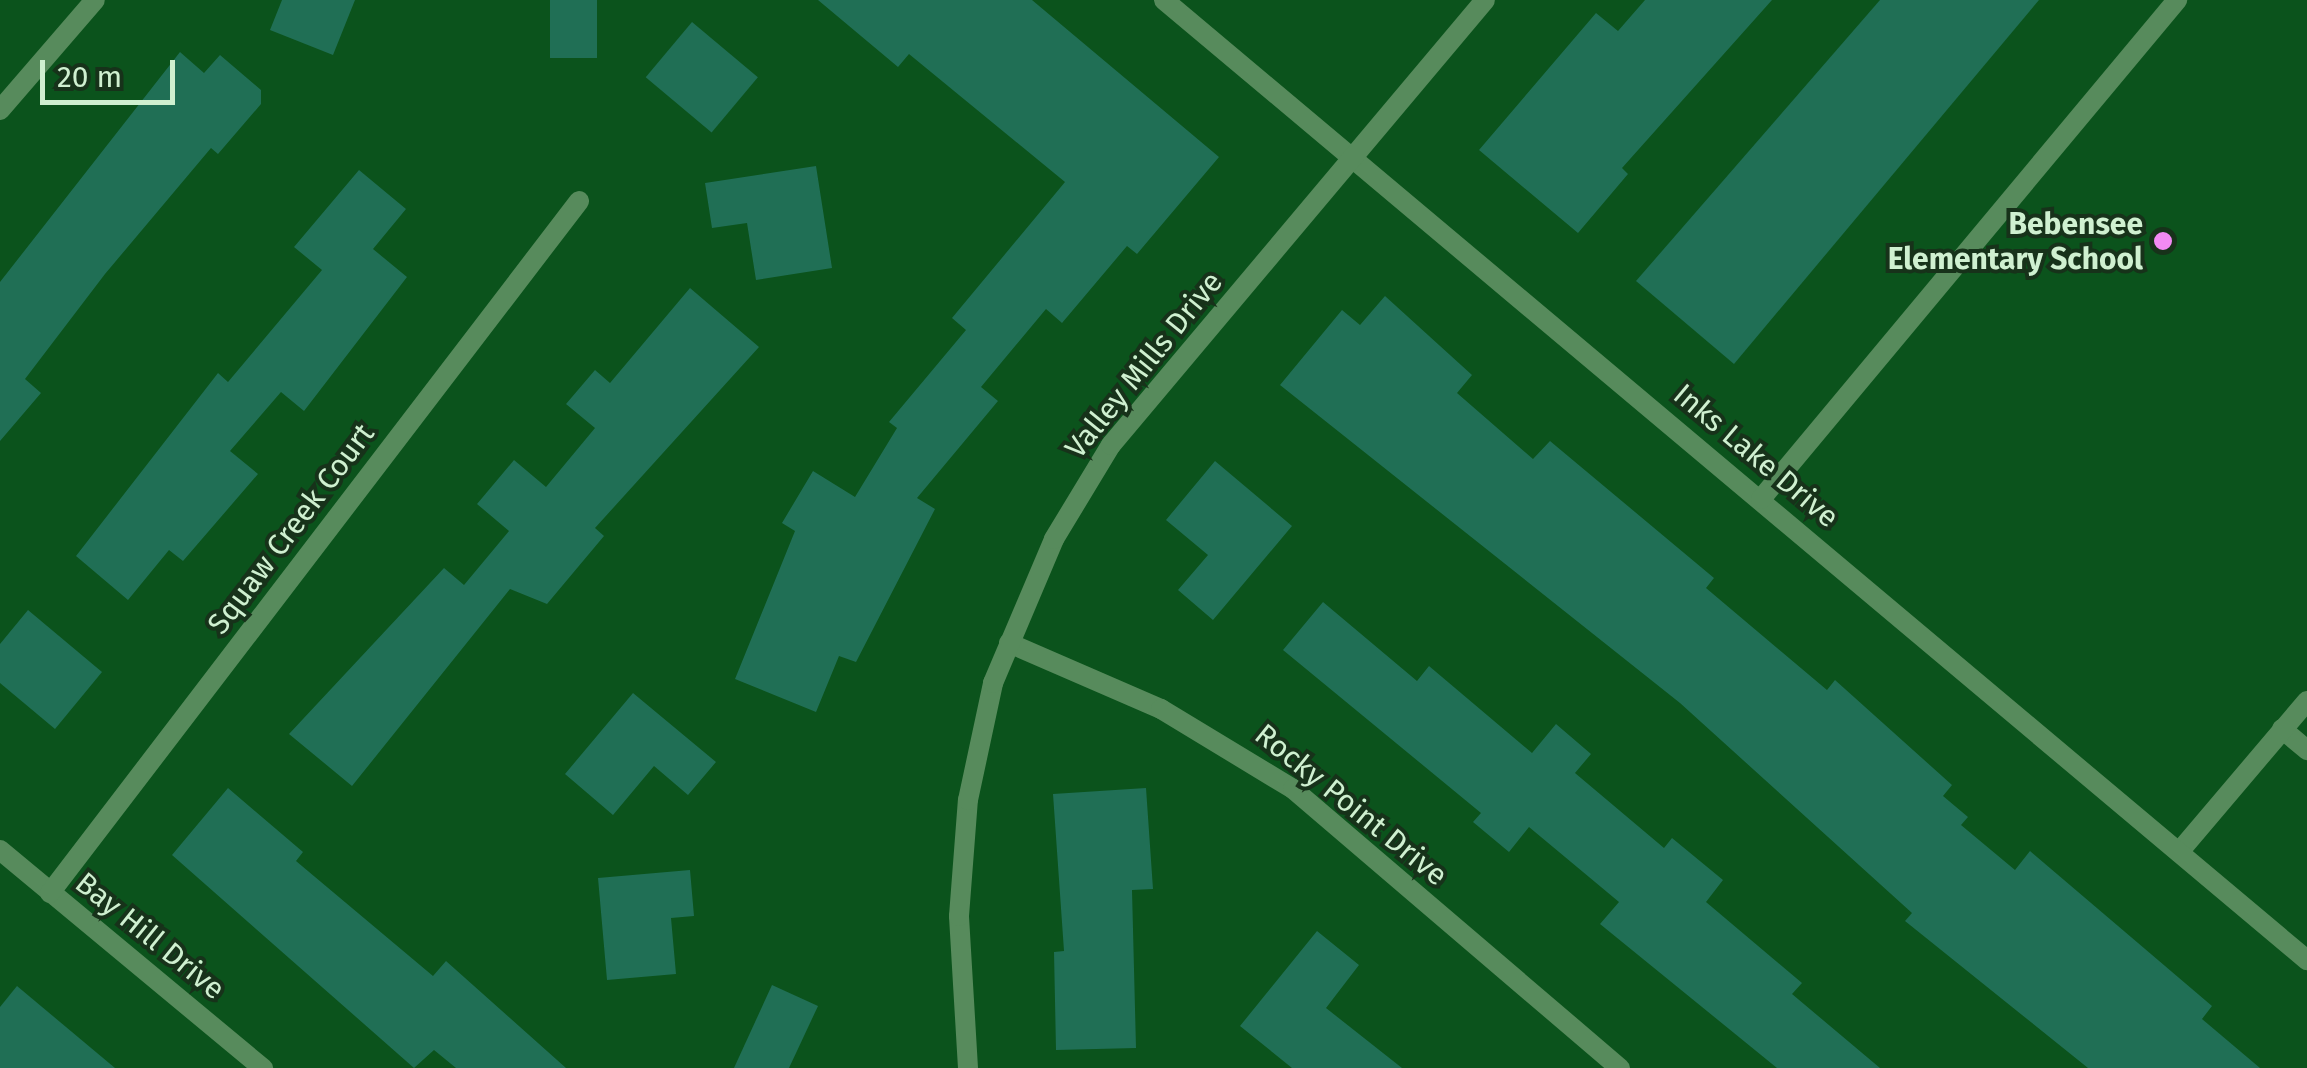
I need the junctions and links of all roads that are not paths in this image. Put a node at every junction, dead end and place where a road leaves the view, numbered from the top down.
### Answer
1 (94, 0) edge
2 (1164, 0) edge
3 (1485, 0) edge
4 (2177, 0) edge
5 (0, 110) edge
6 (1353, 158) junction
7 (580, 201) dead end
8 (1761, 499) junction
9 (1009, 643) junction
10 (2307, 700) edge
11 (2282, 730) junction
12 (2307, 750) edge
13 (0, 850) edge
14 (2179, 852) junction
15 (50, 893) junction
16 (2307, 960) edge
17 (263, 1068) edge
18 (968, 1068) edge
19 (1620, 1068) edge

1 - 5 street
2 - 6 street, Inks Lake Drive
3 - 6 street, Valley Mills Drive
4 - 8 street
6 - 8 street, Inks Lake Drive
6 - 9 street, Valley Mills Drive
7 - 15 street, Squaw Creek Court
8 - 14 street, Inks Lake Drive
9 - 18 street, Valley Mills Drive
9 - 19 street, Rocky Point Drive
10 - 11 street
11 - 12 street
11 - 14 street
13 - 15 street, Bay Hill Drive
14 - 16 street, Inks Lake Drive
15 - 17 street, Bay Hill Drive

